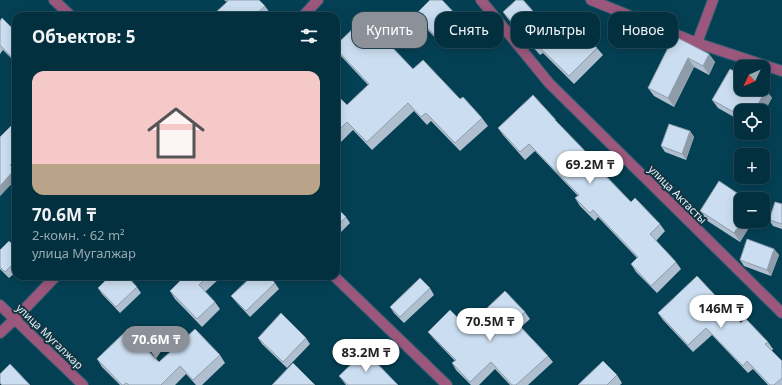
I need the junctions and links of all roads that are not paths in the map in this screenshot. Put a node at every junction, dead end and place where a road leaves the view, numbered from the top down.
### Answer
1 (54, 0) edge
2 (318, 0) edge
3 (481, 0) edge
4 (591, 0) edge
5 (713, 0) edge
6 (67, 12) edge
7 (307, 12) edge
8 (697, 43) junction
9 (782, 71) edge
10 (52, 280) edge
11 (338, 280) edge
12 (0, 305) edge
13 (782, 313) edge
14 (14, 320) junction
15 (0, 333) edge
16 (83, 385) edge
17 (447, 385) edge

1 - 6 street
2 - 7 street
3 - 13 street, улица Актасты
4 - 8 street
5 - 8 street
8 - 9 street
10 - 14 street
11 - 17 street
12 - 14 street, улица Мугалжар
14 - 15 street
14 - 16 street, улица Мугалжар

